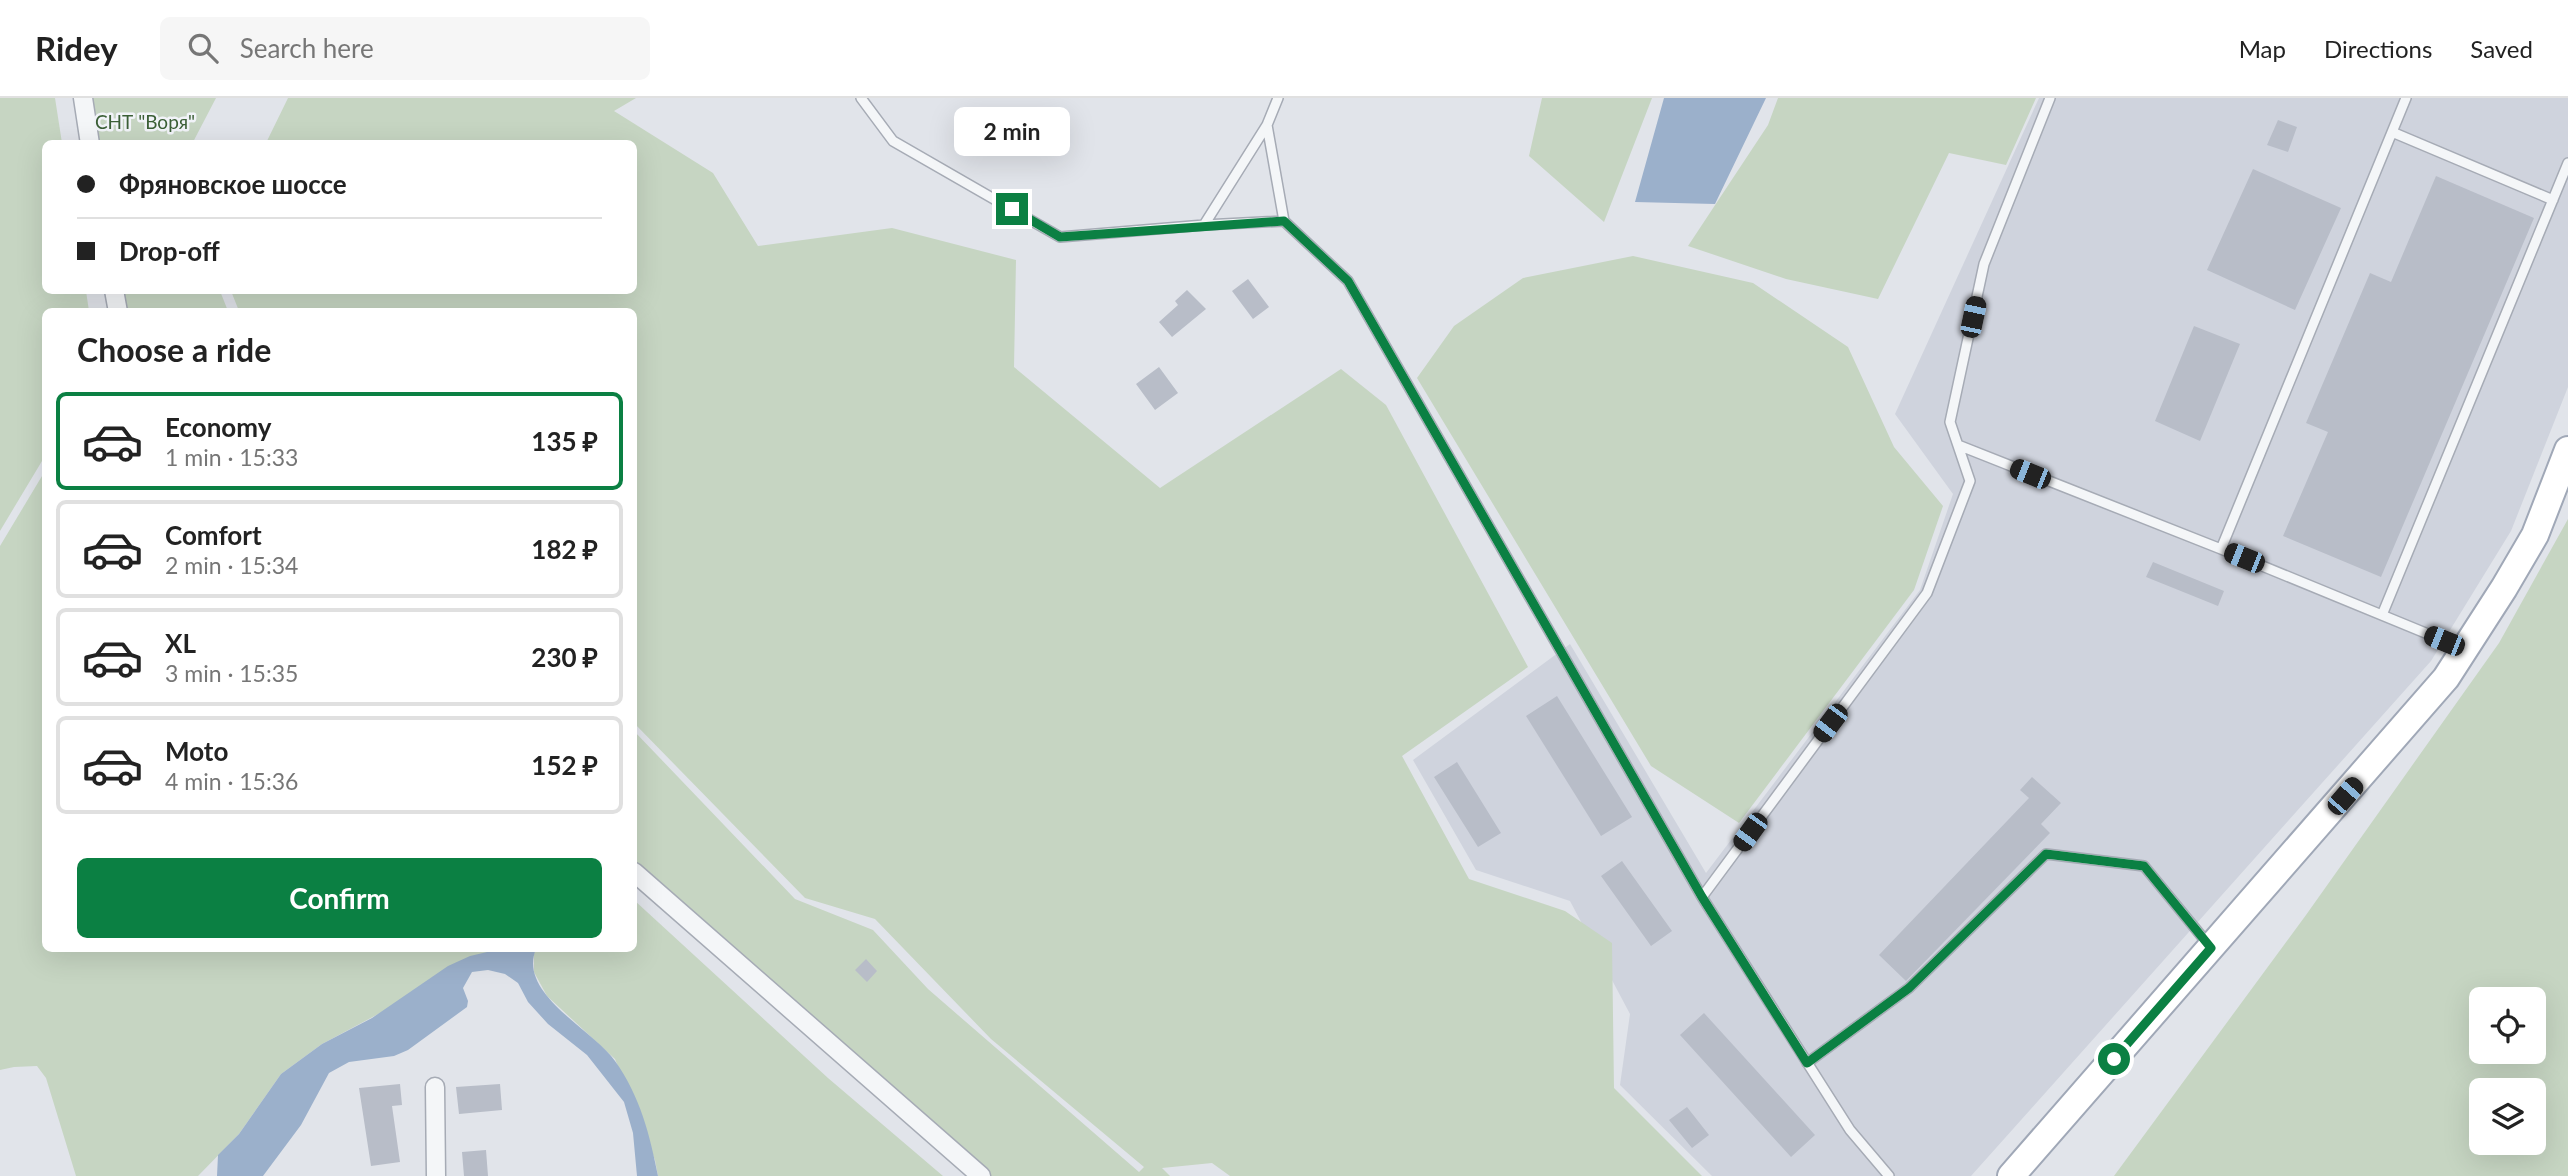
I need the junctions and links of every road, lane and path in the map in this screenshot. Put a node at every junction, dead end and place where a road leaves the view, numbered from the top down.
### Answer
1 (83, 98) edge
2 (861, 98) edge
3 (1278, 98) edge
4 (2050, 98) edge
5 (2406, 98) edge
6 (1266, 125) junction
7 (2392, 132) junction
8 (89, 140) edge
9 (2568, 163) edge
10 (2553, 200) junction
11 (1284, 221) junction
12 (1205, 225) junction
13 (1958, 445) junction
14 (2568, 450) edge
15 (2221, 549) junction
16 (2382, 615) junction
17 (2465, 649) junction
18 (637, 875) edge
19 (1702, 897) junction
20 (2211, 948) junction
21 (1807, 1063) junction
22 (435, 1087) dead end
23 (436, 1176) edge
24 (981, 1176) edge
25 (1889, 1176) edge
26 (2011, 1176) edge

1 - 8 street
2 - 12 lane
3 - 6 lane
4 - 13 lane
5 - 7 lane
6 - 11 lane
6 - 12 lane
7 - 10 lane
7 - 15 lane
9 - 10 lane
10 - 16 lane
11 - 12 lane
11 - 19 lane
13 - 15 lane
13 - 19 lane
14 - 17 main road
15 - 16 lane
16 - 17 lane
17 - 20 main road
18 - 24 street
19 - 21 lane
20 - 21 lane
20 - 26 main road
21 - 25 lane
22 - 23 street

